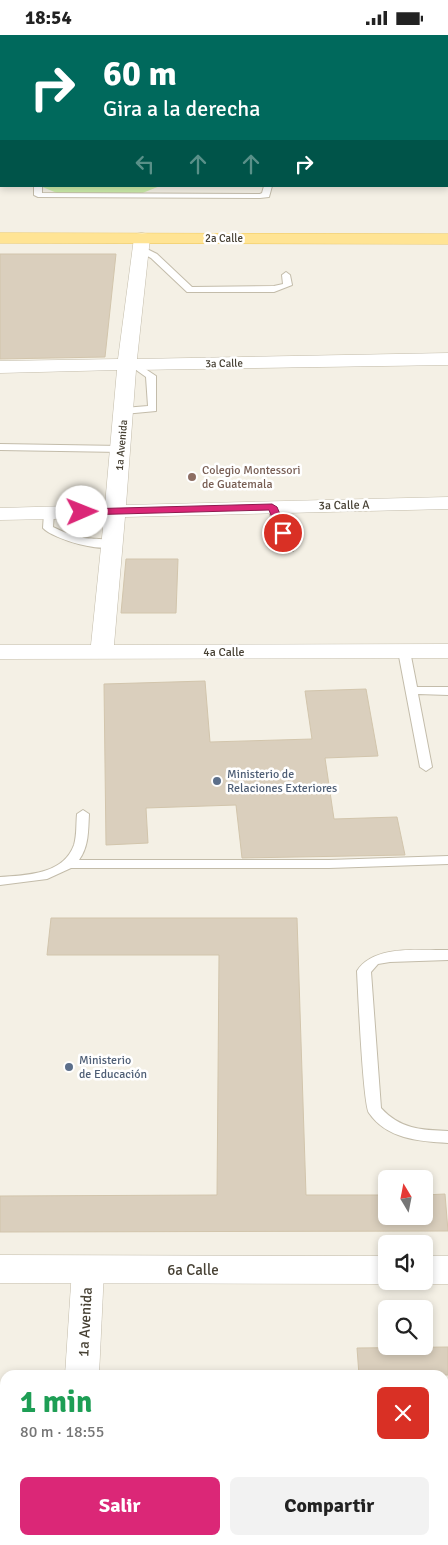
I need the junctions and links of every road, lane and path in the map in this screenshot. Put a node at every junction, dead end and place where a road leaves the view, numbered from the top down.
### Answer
1 (38, 187) edge
2 (171, 187) edge
3 (268, 187) edge
4 (170, 196) junction
5 (0, 238) edge
6 (448, 239) edge
7 (141, 243) junction
8 (286, 275) dead end
9 (448, 359) edge
10 (131, 365) junction
11 (0, 367) edge
12 (124, 411) junction
13 (0, 447) edge
14 (121, 449) junction
15 (448, 503) edge
16 (272, 507) junction
17 (115, 511) junction
18 (49, 513) junction
19 (0, 514) edge
20 (112, 544) junction
21 (289, 549) dead end
22 (404, 651) junction
23 (448, 651) edge
24 (0, 652) edge
25 (102, 653) junction
26 (412, 690) junction
27 (448, 691) edge
28 (426, 767) dead end
29 (83, 814) dead end
30 (448, 860) edge
31 (70, 864) junction
32 (0, 881) edge
33 (448, 955) edge
34 (448, 1137) edge
35 (0, 1269) edge
36 (88, 1270) junction
37 (378, 1270) edge
38 (433, 1270) edge
39 (448, 1270) edge
40 (82, 1370) edge

1 - 4 lane
2 - 4 lane
3 - 4 lane
5 - 7 main road, 2a Calle
6 - 7 main road, 2a Calle
7 - 8 lane
7 - 10 street, 1a Avenida
9 - 10 street, 3a Calle
10 - 11 street, 3a Calle
10 - 12 street, 1a Avenida
10 - 12 lane
12 - 14 street, 1a Avenida
13 - 14 lane
14 - 17 street, 1a Avenida
15 - 16 street, 3a Calle A
16 - 17 street, 3a Calle A
16 - 21 lane
17 - 18 street, 3a Calle A
17 - 20 street, 1a Avenida
18 - 19 street, 3a Calle A
18 - 20 lane
20 - 25 street, 1a Avenida
22 - 23 street, 4a Calle
22 - 25 street, 4a Calle
22 - 26 lane
24 - 25 street, 4a Calle
26 - 27 lane
26 - 28 lane
29 - 31 lane
30 - 31 lane
31 - 32 lane
33 - 34 lane
35 - 36 street, 6a Calle
36 - 37 street, 6a Calle
36 - 40 street, 1a Avenida
38 - 39 street

